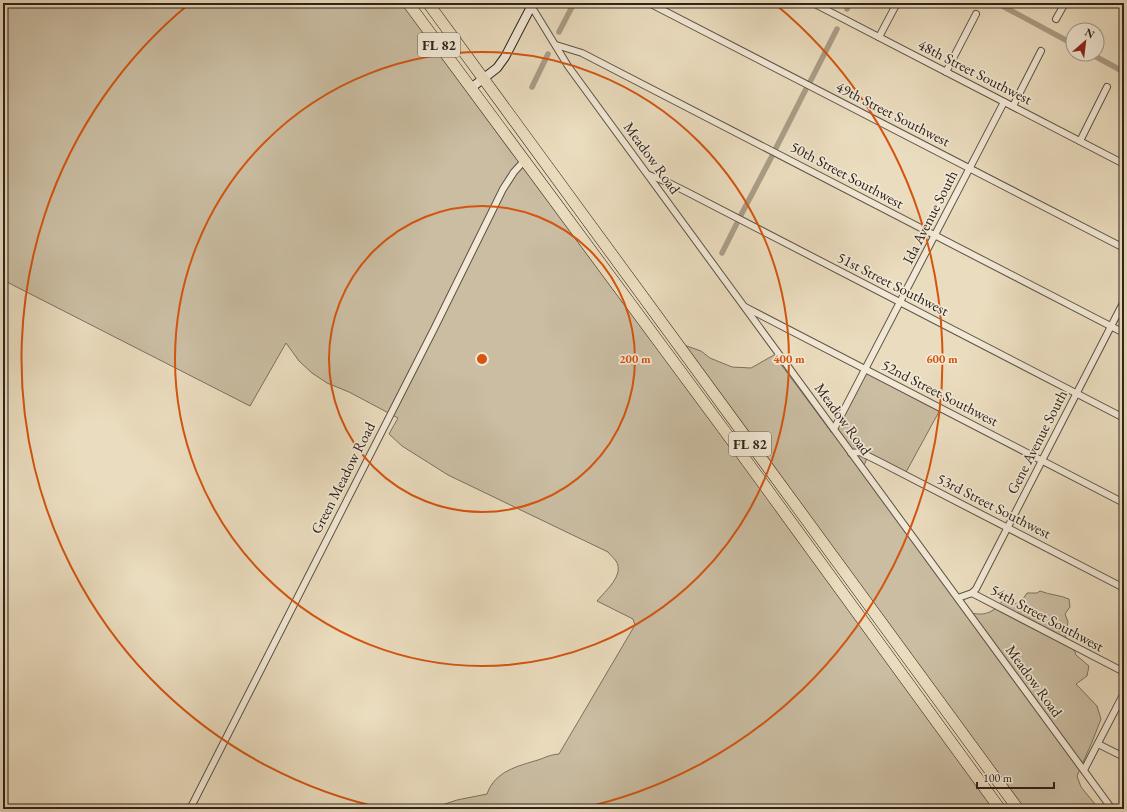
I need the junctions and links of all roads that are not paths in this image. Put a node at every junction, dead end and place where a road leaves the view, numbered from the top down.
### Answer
1 (408, 3) edge
2 (428, 3) edge
3 (649, 3) edge
4 (813, 3) edge
5 (896, 3) edge
6 (1065, 3) edge
7 (532, 4) edge
8 (976, 14) dead end
9 (1056, 19) dead end
10 (879, 37) junction
11 (556, 45) junction
12 (1041, 51) dead end
13 (946, 72) junction
14 (483, 78) junction
15 (1108, 87) dead end
16 (471, 88) junction
17 (1004, 102) junction
18 (1013, 106) junction
19 (1080, 141) junction
20 (524, 161) junction
21 (1124, 164) edge
22 (969, 168) junction
23 (649, 175) junction
24 (935, 235) junction
25 (1124, 248) edge
26 (1124, 301) edge
27 (900, 302) junction
28 (744, 306) junction
29 (1111, 326) junction
30 (1124, 333) edge
31 (865, 369) junction
32 (1076, 394) junction
33 (1124, 418) edge
34 (834, 429) junction
35 (851, 452) junction
36 (1042, 461) junction
37 (1124, 503) edge
38 (1007, 527) junction
39 (1124, 588) edge
40 (972, 593) junction
41 (958, 598) junction
42 (908, 659) junction
43 (896, 668) junction
44 (1124, 672) edge
45 (1124, 693) edge
46 (1098, 744) junction
47 (1124, 757) edge
48 (1084, 770) junction
49 (190, 809) edge
50 (1000, 809) edge
51 (1018, 809) edge
52 (1112, 809) edge

1 - 16 highway, FL 82
2 - 14 highway, FL 82
3 - 22 street, 49th Street Southwest
4 - 10 street, 48th Street Southwest
5 - 10 street
6 - 9 street
7 - 11 street, Meadow Road
7 - 14 street
8 - 13 street
10 - 13 street, 48th Street Southwest
11 - 23 street, Meadow Road
11 - 24 street, 50th Street Southwest
12 - 18 street
13 - 17 street, 48th Street Southwest
14 - 16 street
14 - 42 highway, FL 82
15 - 19 street
16 - 20 highway, FL 82
17 - 18 street, 48th Street Southwest
17 - 22 street, Ida Avenue South
18 - 19 street, 48th Street Southwest
19 - 21 street, 48th Street Southwest
20 - 43 highway, FL 82
20 - 49 street, Green Meadow Road
22 - 24 street, Ida Avenue South
22 - 25 street, 49th Street Southwest
23 - 27 street, 51st Street Southwest
23 - 28 street, Meadow Road
24 - 27 street, Ida Avenue South
24 - 29 street, 50th Street Southwest
26 - 29 street, Gene Avenue South
27 - 31 street, Ida Avenue South
27 - 32 street, 51st Street Southwest
28 - 31 street, 52nd Street Southwest
28 - 34 street, Meadow Road
29 - 30 street, 50th Street Southwest
29 - 32 street, Gene Avenue South
31 - 34 street, Ida Avenue South
31 - 36 street, 52nd Street Southwest
32 - 33 street, 51st Street Southwest
32 - 36 street, Gene Avenue South
34 - 35 street, Meadow Road
35 - 38 street, 53rd Street Southwest
35 - 41 street, Meadow Road
36 - 37 street, 52nd Street Southwest
36 - 38 street, Gene Avenue South
38 - 39 street, 53rd Street Southwest
38 - 40 street, Gene Avenue South
40 - 41 street, 54th Street Southwest
40 - 44 street, 54th Street Southwest
41 - 48 street, Meadow Road
42 - 43 highway
42 - 51 highway, FL 82
43 - 50 highway, FL 82
45 - 46 street
46 - 47 street
46 - 48 street
48 - 52 street, Meadow Road

